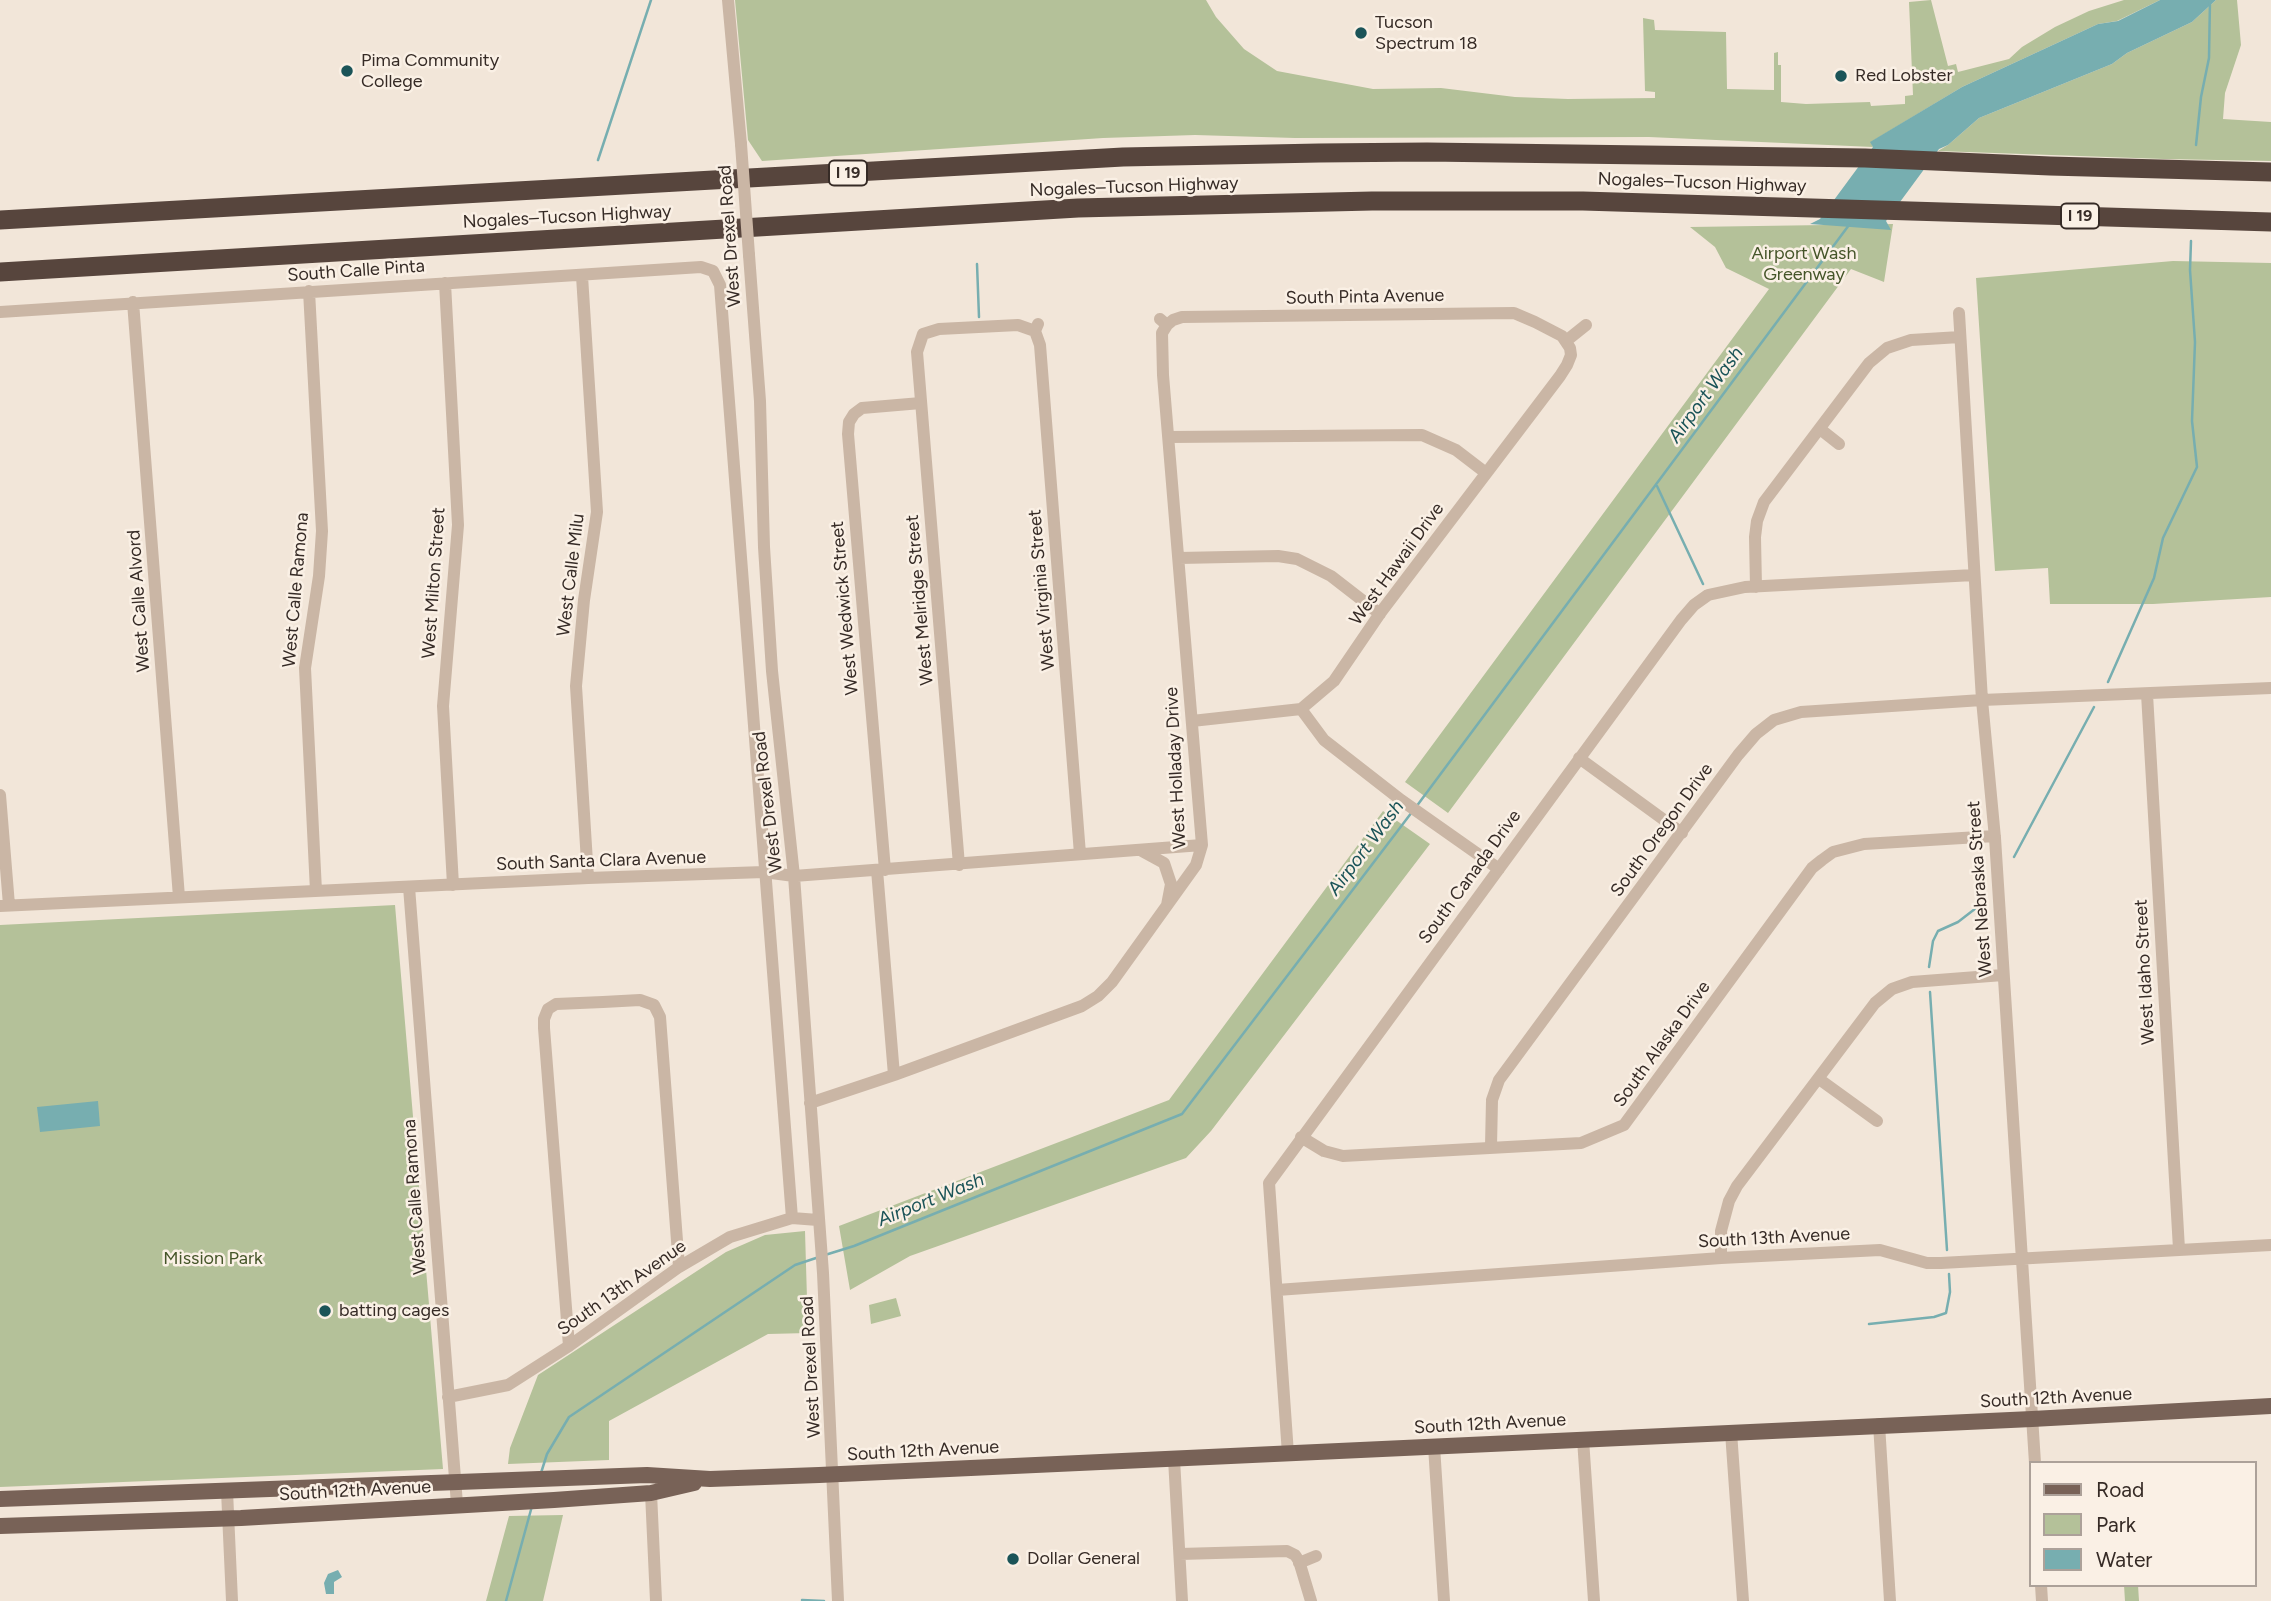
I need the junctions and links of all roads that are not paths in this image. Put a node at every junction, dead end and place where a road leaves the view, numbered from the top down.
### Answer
1 (728, 0) edge
2 (2271, 171) edge
3 (0, 220) edge
4 (2269, 222) edge
5 (713, 271) joint
6 (0, 272) edge
7 (582, 276) junction
8 (445, 283) junction
9 (309, 291) junction
10 (133, 302) junction
11 (0, 312) edge
12 (1959, 313) dead end
13 (1164, 322) joint
14 (1586, 325) dead end
15 (918, 331) joint
16 (1960, 337) junction
17 (1567, 342) junction
18 (921, 403) junction
19 (1820, 429) junction
20 (1170, 437) junction
21 (1839, 444) dead end
22 (1486, 473) junction
23 (1179, 558) junction
24 (1974, 575) junction
25 (1756, 587) junction
26 (1380, 614) junction
27 (2271, 688) edge
28 (2147, 694) junction
29 (1982, 700) junction
30 (1301, 709) junction
31 (1192, 721) junction
32 (1579, 758) junction
33 (0, 795) edge
34 (1682, 833) junction
35 (1995, 836) junction
36 (1202, 845) junction
37 (1138, 849) junction
38 (1080, 854) junction
39 (959, 865) junction
40 (1499, 869) junction
41 (881, 870) junction
42 (764, 872) junction
43 (794, 876) junction
44 (588, 878) junction
45 (453, 885) junction
46 (409, 887) junction
47 (316, 891) junction
48 (179, 897) junction
49 (5, 906) edge
50 (1167, 908) junction
51 (2003, 975) junction
52 (663, 994) dead end
53 (654, 1005) junction
54 (894, 1075) junction
55 (1819, 1079) junction
56 (810, 1103) junction
57 (1877, 1121) dead end
58 (1301, 1137) junction
59 (1491, 1146) junction
60 (792, 1217) junction
61 (818, 1220) junction
62 (2271, 1245) edge
63 (2179, 1249) junction
64 (1721, 1258) junction
65 (2022, 1258) junction
66 (679, 1267) junction
67 (1277, 1290) junction
68 (569, 1346) junction
69 (448, 1397) junction
70 (2271, 1406) edge
71 (2032, 1419) junction
72 (1879, 1424) junction
73 (1731, 1432) junction
74 (1583, 1439) junction
75 (1434, 1446) junction
76 (1288, 1454) junction
77 (1174, 1459) junction
78 (2035, 1461) edge
79 (834, 1474) junction
80 (710, 1479) junction
81 (455, 1482) junction
82 (227, 1491) junction
83 (651, 1493) junction
84 (0, 1499) edge
85 (457, 1504) junction
86 (229, 1518) junction
87 (0, 1527) edge
88 (1180, 1554) junction
89 (1316, 1556) dead end
90 (1297, 1559) junction
91 (232, 1601) edge
92 (656, 1601) edge
93 (838, 1601) edge
94 (1182, 1601) edge
95 (1311, 1601) edge
96 (1444, 1601) edge
97 (1594, 1601) edge
98 (1743, 1601) edge
99 (1890, 1601) edge

1 - 43 street, West Drexel Road, bridge
2 - 3 highway, Nogales–Tucson Highway / I 19
4 - 6 highway, Nogales–Tucson Highway / I 19
5 - 7 street, South Calle Pinta
5 - 42 street, West Drexel Road
7 - 8 street, South Calle Pinta
7 - 44 street, West Calle Milu
8 - 9 street, South Calle Pinta
8 - 45 street, West Milton Street
9 - 10 street, South Calle Pinta
9 - 47 street, West Calle Ramona
10 - 11 street, South Calle Pinta
10 - 48 street, West Calle Alvord
12 - 16 street, West Nebraska Street
13 - 17 street, South Pinta Avenue
13 - 20 street, West Holladay Drive
14 - 17 street
15 - 18 street, West Melridge Street
15 - 38 street, West Virginia Street
16 - 19 street
16 - 24 street, West Nebraska Street
17 - 22 street, West Hawaii Drive
18 - 39 street, West Melridge Street
18 - 41 street, West Wedwick Street
19 - 21 street
19 - 25 street
20 - 22 street
20 - 23 street, West Holladay Drive
22 - 26 street, West Hawaii Drive
23 - 26 street
23 - 31 street, West Holladay Drive
24 - 25 street, South Canada Drive
24 - 29 street, West Nebraska Street
25 - 32 street, South Canada Drive
26 - 30 street, West Hawaii Drive
27 - 28 street, South Oregon Drive
28 - 29 street, South Oregon Drive
28 - 63 street, West Idaho Street
29 - 34 street, South Oregon Drive
29 - 35 street, West Nebraska Street
30 - 31 street
30 - 40 street
31 - 36 street, West Holladay Drive
32 - 34 street
32 - 40 street, South Canada Drive
33 - 49 street
34 - 59 street, South Oregon Drive
35 - 51 street, West Nebraska Street
35 - 59 street, South Alaska Drive
36 - 37 street, South Santa Clara Avenue
36 - 50 street, West Holladay Drive
37 - 38 street, South Santa Clara Avenue
37 - 50 street
38 - 39 street, South Santa Clara Avenue
39 - 41 street, South Santa Clara Avenue
40 - 58 street, South Canada Drive
41 - 43 street, South Santa Clara Avenue
41 - 54 street, West Wedwick Street
42 - 43 street, South Santa Clara Avenue
42 - 44 street, South Santa Clara Avenue
42 - 60 street, West Drexel Road
43 - 56 street, West Drexel Road
44 - 45 street, South Santa Clara Avenue
45 - 46 street, South Santa Clara Avenue
46 - 47 street, South Santa Clara Avenue
46 - 69 street, West Calle Ramona
47 - 48 street, South Santa Clara Avenue
48 - 49 street, South Santa Clara Avenue
50 - 54 street, West Holladay Drive
51 - 55 street
51 - 65 street, West Nebraska Street
52 - 53 street
53 - 66 street
53 - 68 street
54 - 56 street, West Holladay Drive
55 - 57 street
55 - 64 street
56 - 61 street, West Drexel Road
58 - 59 street, South Alaska Drive
58 - 67 street, South Canada Drive
60 - 61 street, South 13th Avenue
60 - 66 street, South 13th Avenue
61 - 79 street, West Drexel Road
62 - 63 street, South 13th Avenue
63 - 65 street, South 13th Avenue
64 - 65 street, South 13th Avenue
64 - 67 street, South 13th Avenue
65 - 71 street, West Nebraska Street
66 - 68 street, South 13th Avenue
67 - 76 street, South Canada Drive
68 - 69 street, South 13th Avenue
69 - 81 street, West Calle Ramona
70 - 71 main road, South 12th Avenue
71 - 72 main road, South 12th Avenue
71 - 78 street, West Nebraska Street
72 - 73 main road, South 12th Avenue
72 - 99 street
73 - 74 main road, South 12th Avenue
73 - 98 street
74 - 75 main road, South 12th Avenue
74 - 97 street
75 - 76 main road, South 12th Avenue
75 - 96 street
76 - 77 main road, South 12th Avenue
77 - 79 main road, South 12th Avenue
77 - 88 street
79 - 80 main road, South 12th Avenue
79 - 93 street, West Drexel Road
80 - 81 main road, South 12th Avenue
80 - 83 main road, South 12th Avenue
81 - 82 main road, South 12th Avenue
81 - 85 street, West Calle Ramona
82 - 84 main road, South 12th Avenue
82 - 86 street
83 - 85 main road, South 12th Avenue
83 - 92 street
85 - 86 main road, South 12th Avenue
86 - 87 main road, South 12th Avenue
86 - 91 street
88 - 90 street
88 - 94 street
89 - 90 street
90 - 95 street

